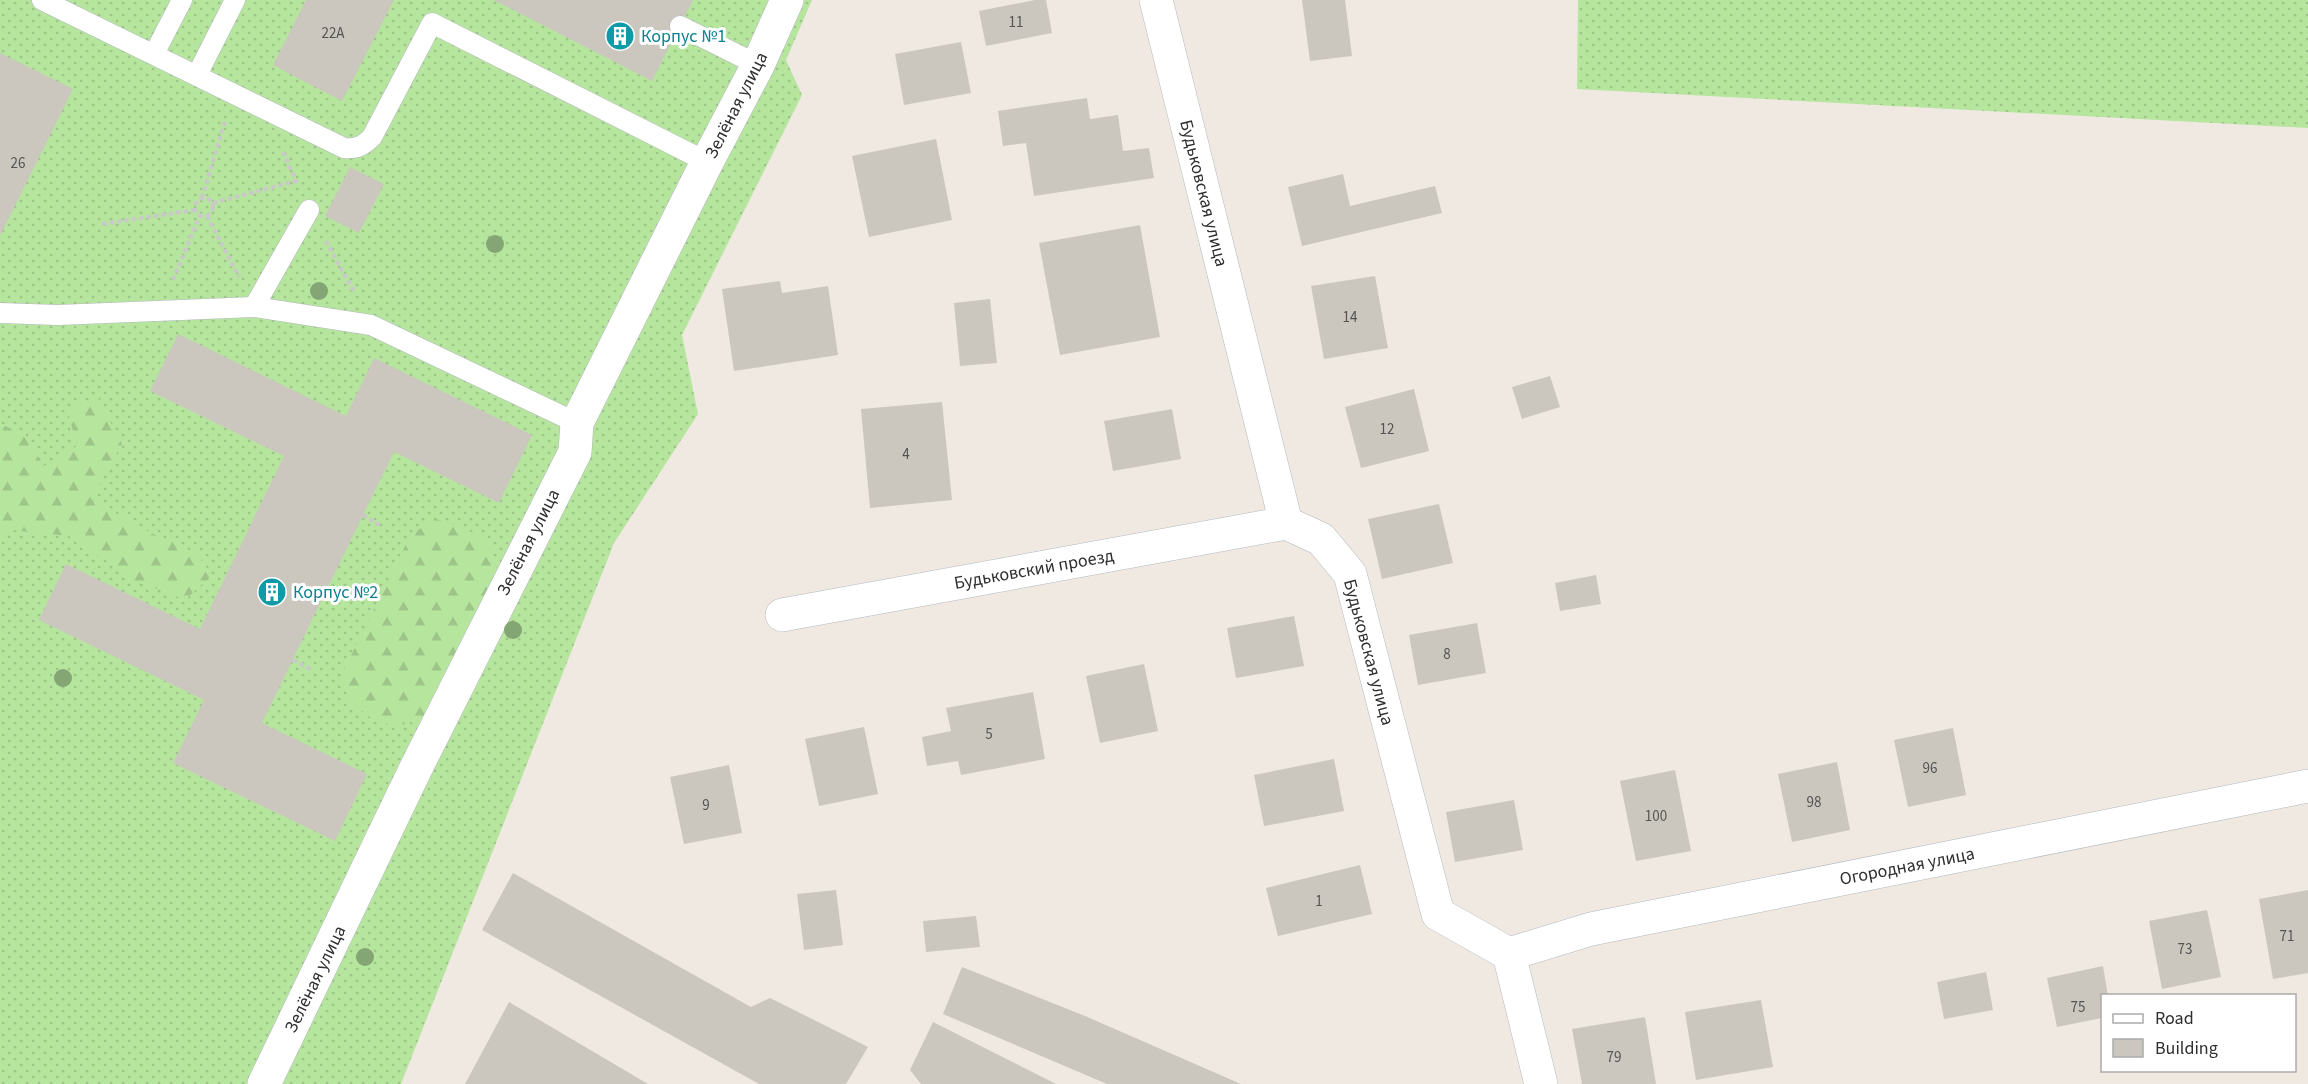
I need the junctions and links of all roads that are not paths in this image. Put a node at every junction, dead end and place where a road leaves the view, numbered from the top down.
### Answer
1 (42, 0) edge
2 (182, 0) edge
3 (236, 0) edge
4 (787, 0) edge
5 (1156, 0) edge
6 (680, 26) dead end
7 (154, 54) junction
8 (758, 65) junction
9 (197, 75) junction
10 (707, 162) junction
11 (309, 210) dead end
12 (254, 307) junction
13 (0, 314) edge
14 (577, 423) junction
15 (1286, 523) junction
16 (782, 615) dead end
17 (2308, 786) edge
18 (1509, 954) junction
19 (264, 1084) edge
20 (1541, 1084) edge

1 - 7 lane
2 - 7 lane
3 - 9 lane
4 - 8 street, Зелёная улица
5 - 15 street, Будьковская улица
6 - 8 lane
7 - 9 lane
8 - 10 street, Зелёная улица
9 - 10 lane
10 - 14 street, Зелёная улица
11 - 12 lane
12 - 13 lane
12 - 14 lane
14 - 19 street, Зелёная улица
15 - 16 street, Будьковский проезд
15 - 18 street, Будьковская улица
17 - 18 street, Огородная улица
18 - 20 street

